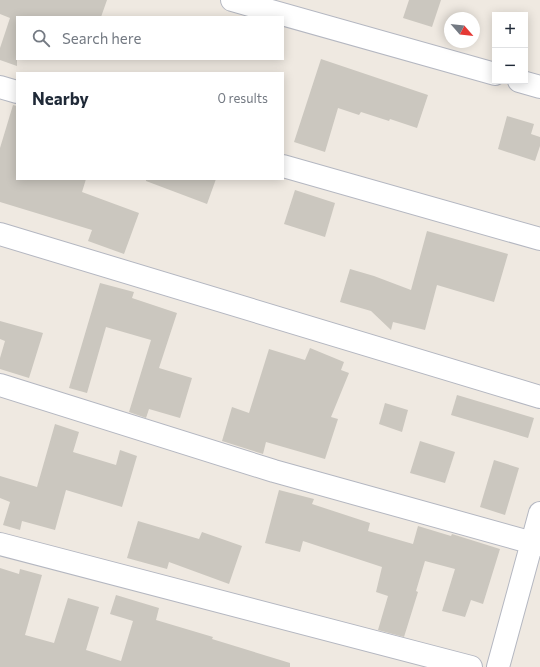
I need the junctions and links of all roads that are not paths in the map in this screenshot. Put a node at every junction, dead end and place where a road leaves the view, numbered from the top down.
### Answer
1 (232, 0) edge
2 (492, 73) edge
3 (528, 84) edge
4 (0, 87) edge
5 (540, 87) edge
6 (16, 92) edge
7 (284, 166) edge
8 (0, 234) edge
9 (540, 238) edge
10 (0, 385) edge
11 (540, 397) edge
12 (540, 513) edge
13 (536, 543) edge
14 (0, 544) edge
15 (471, 667) edge
16 (498, 667) edge

1 - 2 street
3 - 5 street
4 - 6 street
7 - 9 street
8 - 11 street
10 - 13 street
12 - 13 street
13 - 16 street
14 - 15 street

